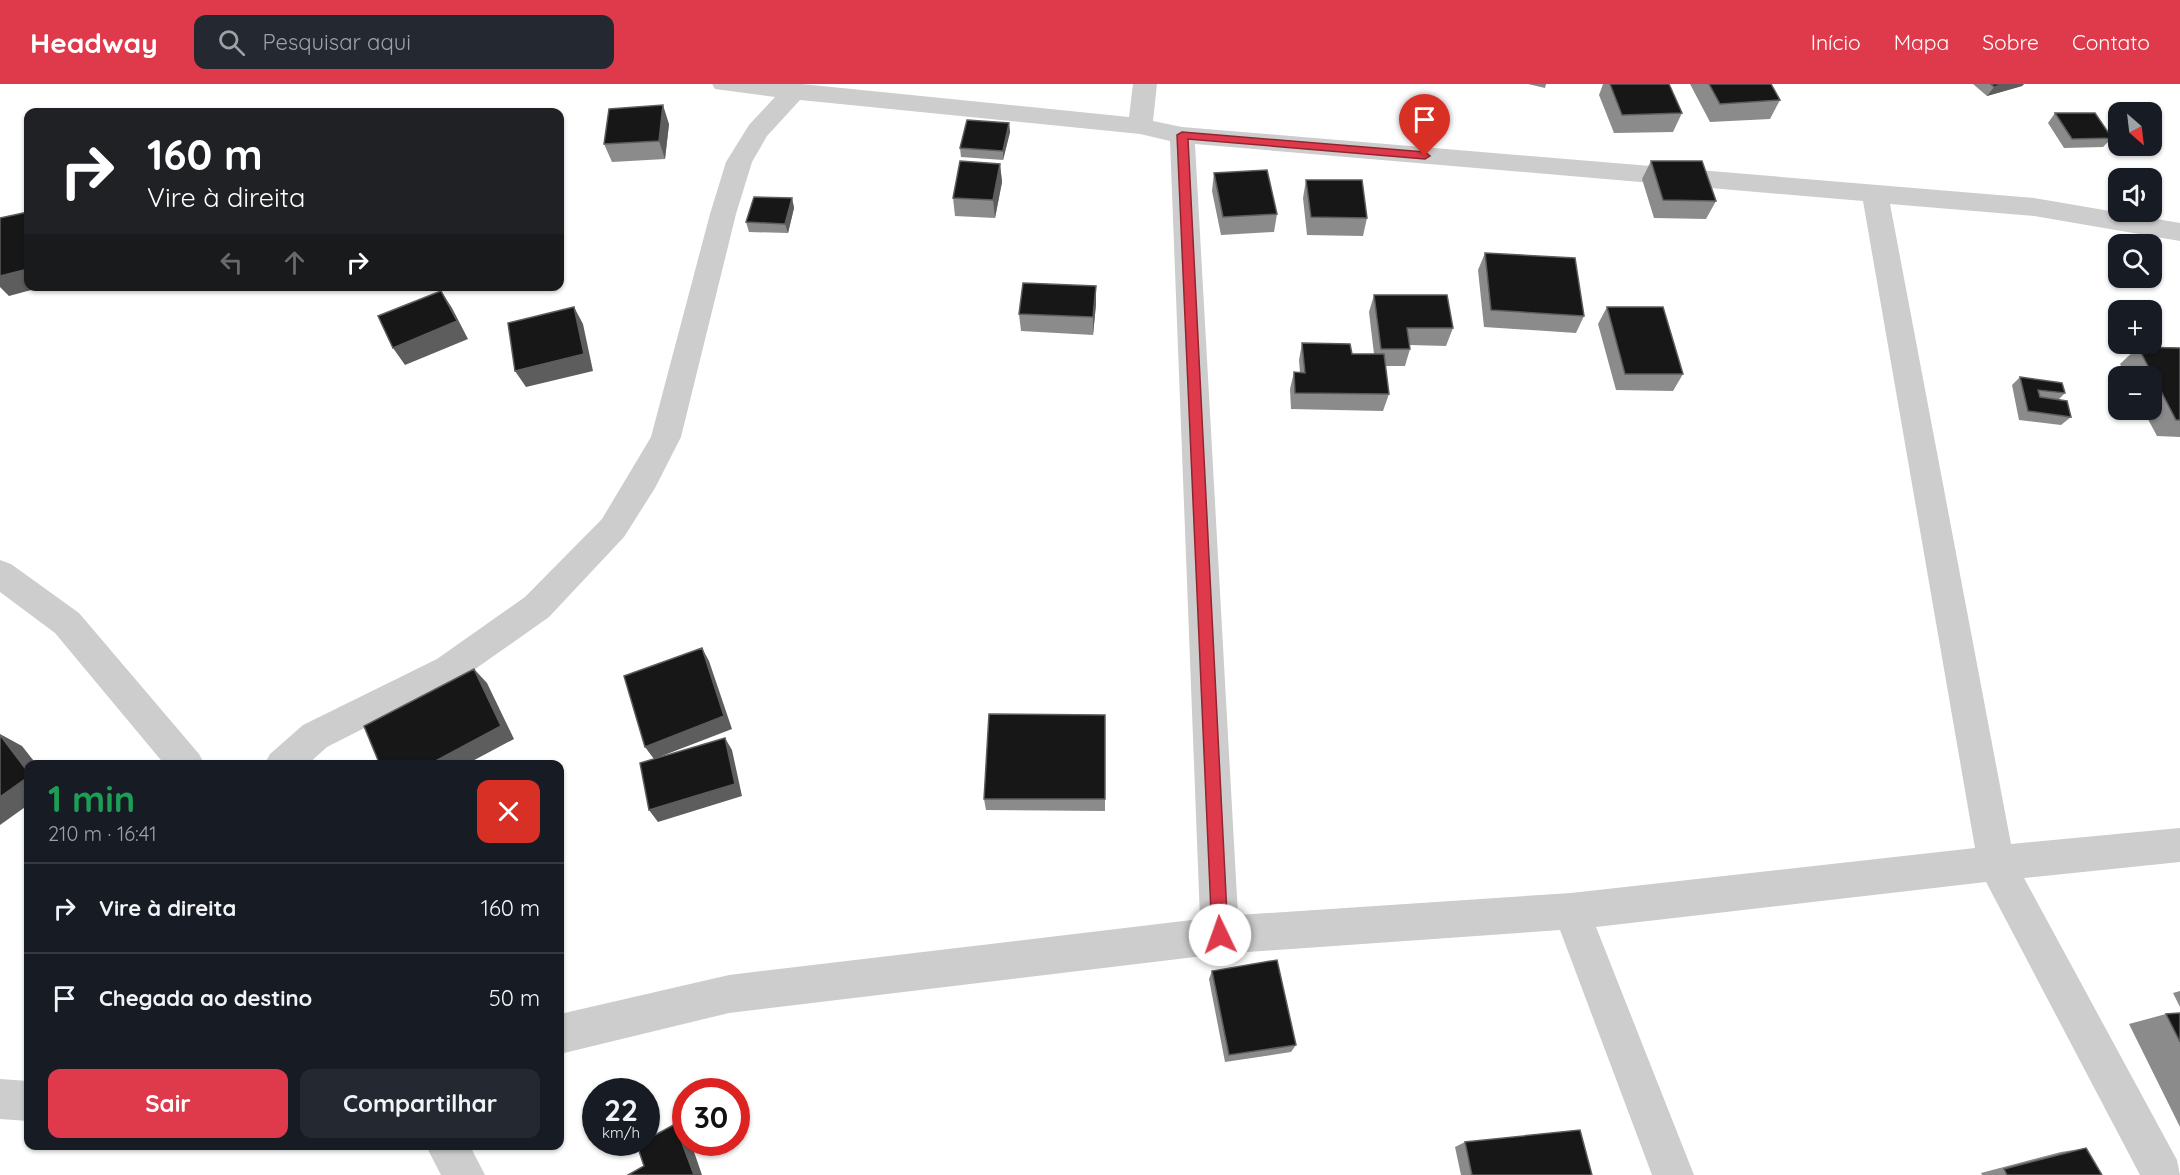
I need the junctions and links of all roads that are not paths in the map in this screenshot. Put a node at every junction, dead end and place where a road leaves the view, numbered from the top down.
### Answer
1 (724, 84) edge
2 (730, 84) edge
3 (1145, 84) edge
4 (793, 92) junction
5 (1140, 126) junction
6 (1182, 135) junction
7 (1875, 194) junction
8 (2180, 232) edge
9 (0, 574) edge
10 (183, 760) edge
11 (288, 760) edge
12 (2180, 845) edge
13 (1996, 863) junction
14 (1571, 911) junction
15 (1220, 935) junction
16 (564, 1033) edge
17 (0, 1100) edge
18 (24, 1101) edge
19 (449, 1150) edge
20 (464, 1175) edge
21 (1673, 1175) edge
22 (2162, 1175) edge

1 - 2 street
2 - 4 street
3 - 5 street
4 - 5 street
4 - 11 street
5 - 6 street
6 - 7 street
6 - 15 street
7 - 8 street
7 - 13 street
9 - 10 street
12 - 13 street
13 - 14 street
13 - 22 street
14 - 15 street
14 - 21 street
15 - 16 street
17 - 18 street
19 - 20 street

